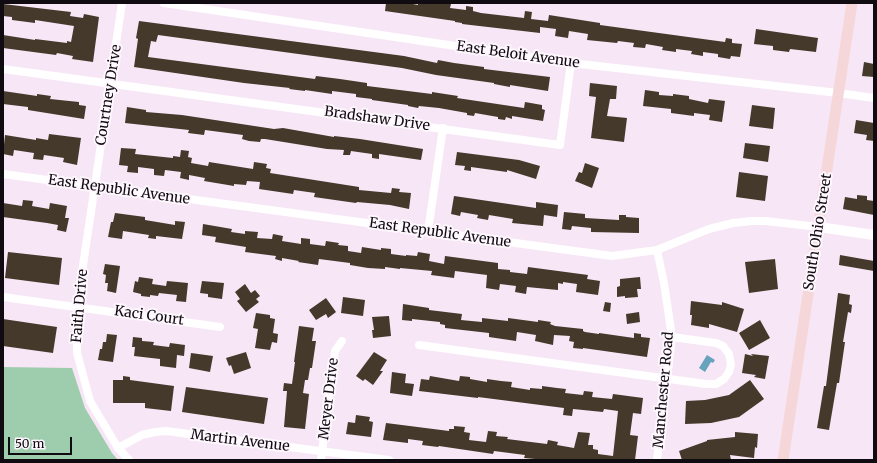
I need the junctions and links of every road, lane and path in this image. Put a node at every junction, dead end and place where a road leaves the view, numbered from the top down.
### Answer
1 (122, 3) edge
2 (164, 3) edge
3 (852, 3) edge
4 (571, 63) junction
5 (3, 68) edge
6 (111, 83) junction
7 (838, 93) junction
8 (874, 98) edge
9 (442, 128) junction
10 (3, 174) edge
11 (95, 187) junction
12 (819, 227) junction
13 (428, 231) junction
14 (874, 235) edge
15 (657, 250) junction
16 (3, 296) edge
17 (77, 306) junction
18 (220, 327) dead end
19 (672, 337) junction
20 (342, 341) dead end
21 (419, 345) dead end
22 (668, 379) junction
23 (118, 448) junction
24 (322, 451) junction
25 (129, 460) edge
26 (321, 460) edge
27 (389, 460) edge
28 (657, 460) edge
29 (783, 460) edge

1 - 6 street, Courtney Drive
2 - 4 street, East Beloit Avenue
3 - 7 main road, South Ohio Street
4 - 7 street, East Beloit Avenue
4 - 9 street, Bradshaw Drive
5 - 6 street, Bradshaw Drive
6 - 9 street, Bradshaw Drive
6 - 11 street, Courtney Drive
7 - 8 street, East Beloit Avenue
7 - 12 main road, South Ohio Street
9 - 13 street
10 - 11 street, East Republic Avenue
11 - 13 street, East Republic Avenue
11 - 17 street, Faith Drive
12 - 14 street, East Republic Avenue
12 - 15 street, East Republic Avenue
12 - 29 main road, South Ohio Street
13 - 15 street, East Republic Avenue
15 - 19 street, Manchester Road
16 - 17 street, Kaci Court
17 - 18 street, Kaci Court
17 - 23 street, Faith Drive
19 - 22 street, Manchester Road
19 - 22 street
20 - 24 street, Meyer Drive
21 - 22 street
22 - 28 street, Manchester Road
23 - 24 street, Martin Avenue
23 - 25 street, Faith Drive
24 - 26 street, Meyer Drive
24 - 27 street, Martin Avenue

